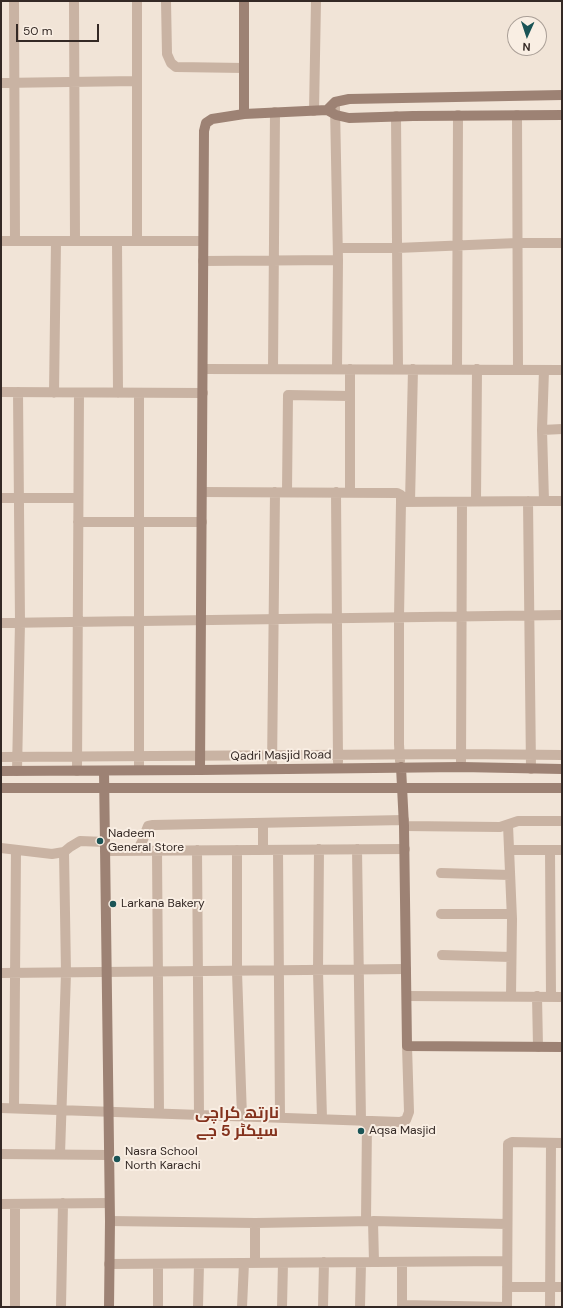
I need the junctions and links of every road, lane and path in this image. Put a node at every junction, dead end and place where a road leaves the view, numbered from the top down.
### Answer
1 (14, 1) edge
2 (74, 1) edge
3 (137, 1) edge
4 (166, 1) edge
5 (244, 1) edge
6 (316, 1) edge
7 (244, 68) junction
8 (137, 81) junction
9 (1, 82) edge
10 (14, 82) junction
11 (74, 82) junction
12 (562, 95) edge
13 (314, 111) junction
14 (275, 112) junction
15 (331, 113) junction
16 (244, 114) junction
17 (458, 115) junction
18 (517, 115) junction
19 (562, 115) edge
20 (396, 116) junction
21 (1, 241) edge
22 (15, 241) junction
23 (56, 241) junction
24 (75, 241) junction
25 (117, 241) junction
26 (137, 241) junction
27 (204, 241) junction
28 (517, 243) junction
29 (562, 243) edge
30 (458, 245) junction
31 (338, 248) junction
32 (397, 248) junction
33 (274, 260) junction
34 (338, 260) junction
35 (203, 261) junction
36 (203, 369) junction
37 (273, 369) junction
38 (337, 369) junction
39 (350, 369) junction
40 (398, 369) junction
41 (412, 369) junction
42 (457, 369) junction
43 (477, 370) junction
44 (518, 370) junction
45 (544, 370) junction
46 (562, 370) edge
47 (1, 392) edge
48 (18, 392) junction
49 (54, 393) junction
50 (79, 393) junction
51 (118, 393) junction
52 (139, 393) junction
53 (203, 394) junction
54 (350, 396) junction
55 (542, 430) junction
56 (562, 430) edge
57 (202, 492) junction
58 (275, 492) junction
59 (287, 492) junction
60 (336, 492) junction
61 (350, 492) junction
62 (1, 498) edge
63 (19, 498) junction
64 (78, 498) junction
65 (476, 501) junction
66 (528, 501) junction
67 (544, 501) junction
68 (562, 501) edge
69 (405, 502) junction
70 (462, 502) junction
71 (139, 521) junction
72 (78, 522) junction
73 (202, 522) junction
74 (562, 614) edge
75 (529, 615) junction
76 (461, 616) junction
77 (399, 617) junction
78 (336, 618) junction
79 (274, 619) junction
80 (202, 620) junction
81 (139, 621) junction
82 (1, 622) edge
83 (20, 622) junction
84 (78, 622) junction
85 (461, 754) junction
86 (139, 755) junction
87 (201, 755) junction
88 (400, 755) junction
89 (530, 755) junction
90 (562, 755) edge
91 (272, 756) junction
92 (338, 756) junction
93 (1, 757) edge
94 (17, 757) junction
95 (77, 757) junction
96 (401, 767) junction
97 (461, 767) junction
98 (338, 768) junction
99 (272, 769) junction
100 (531, 769) junction
101 (562, 769) edge
102 (139, 770) junction
103 (200, 770) junction
104 (1, 771) edge
105 (17, 771) junction
106 (77, 771) junction
107 (104, 771) junction
108 (1, 788) edge
109 (104, 788) junction
110 (402, 788) junction
111 (562, 788) edge
112 (562, 821) edge
113 (263, 823) junction
114 (404, 823) junction
115 (508, 825) junction
116 (105, 846) junction
117 (1, 848) edge
118 (319, 849) junction
119 (357, 849) junction
120 (404, 849) junction
121 (16, 850) junction
122 (157, 850) junction
123 (197, 850) junction
124 (237, 850) junction
125 (263, 850) junction
126 (278, 850) junction
127 (509, 850) junction
128 (550, 850) junction
129 (562, 850) edge
130 (137, 851) junction
131 (64, 852) junction
132 (441, 873) dead end
133 (510, 874) junction
134 (440, 914) dead end
135 (511, 914) junction
136 (442, 955) dead end
137 (511, 957) junction
138 (360, 970) junction
139 (406, 970) junction
140 (278, 971) junction
141 (318, 971) junction
142 (157, 972) junction
143 (198, 972) junction
144 (237, 972) junction
145 (1, 973) edge
146 (15, 973) junction
147 (66, 973) junction
148 (106, 973) junction
149 (407, 996) junction
150 (511, 996) junction
151 (537, 996) junction
152 (551, 997) junction
153 (562, 997) edge
154 (407, 1046) junction
155 (538, 1047) junction
156 (562, 1047) edge
157 (1, 1108) edge
158 (14, 1108) junction
159 (63, 1110) junction
160 (108, 1111) junction
161 (159, 1113) junction
162 (199, 1115) junction
163 (242, 1117) junction
164 (280, 1118) junction
165 (322, 1119) junction
166 (364, 1121) junction
167 (551, 1142) junction
168 (562, 1142) edge
169 (1, 1154) edge
170 (60, 1154) junction
171 (108, 1154) junction
172 (63, 1203) junction
173 (109, 1203) junction
174 (1, 1204) edge
175 (15, 1204) junction
176 (110, 1221) junction
177 (369, 1221) junction
178 (255, 1223) junction
179 (507, 1224) junction
180 (507, 1260) junction
181 (324, 1262) junction
182 (374, 1262) junction
183 (402, 1262) junction
184 (244, 1263) junction
185 (254, 1263) junction
186 (283, 1263) junction
187 (361, 1263) junction
188 (109, 1264) junction
189 (158, 1264) junction
190 (199, 1264) junction
191 (507, 1287) junction
192 (550, 1287) junction
193 (562, 1287) edge
194 (402, 1306) edge
195 (15, 1307) edge
196 (61, 1307) edge
197 (109, 1307) edge
198 (158, 1307) edge
199 (198, 1307) edge
200 (242, 1307) edge
201 (282, 1307) edge
202 (323, 1307) edge
203 (360, 1307) edge
204 (507, 1307) edge
205 (550, 1307) edge

1 - 10 street
2 - 11 street
3 - 8 street
4 - 7 street
5 - 7 street
6 - 13 street
7 - 16 street
8 - 11 street
8 - 26 street
9 - 10 street
10 - 11 street
10 - 22 street
11 - 24 street
12 - 15 street
13 - 14 street
13 - 15 street
14 - 16 street
14 - 33 street
15 - 20 street
15 - 31 street
16 - 27 street
17 - 18 street
17 - 20 street
17 - 30 street
18 - 19 street
18 - 28 street
20 - 32 street
21 - 22 street
22 - 23 street
23 - 24 street
23 - 49 street
24 - 25 street
25 - 26 street
25 - 51 street
26 - 27 street
27 - 35 street
28 - 29 street
28 - 30 street
28 - 44 street
30 - 32 street
30 - 42 street
31 - 32 street
31 - 34 street
32 - 40 street
33 - 34 street
33 - 35 street
33 - 37 street
34 - 38 street
35 - 36 street
36 - 37 street
36 - 53 street
37 - 38 street
38 - 39 street
39 - 40 street
39 - 54 street
40 - 41 street
41 - 42 street
41 - 69 street
42 - 43 street
43 - 44 street
43 - 65 street
44 - 45 street
45 - 46 street
45 - 55 street
47 - 48 street
48 - 49 street
48 - 63 street
49 - 50 street
50 - 51 street
50 - 64 street
51 - 52 street
52 - 53 street
52 - 71 street
53 - 57 street
54 - 59 street
54 - 61 street
55 - 56 street
55 - 67 street
57 - 58 street
57 - 73 street
58 - 59 street
58 - 79 street
59 - 60 street
60 - 61 street
60 - 78 street
61 - 69 street
62 - 63 street
63 - 64 street
63 - 83 street
64 - 72 street
65 - 66 street
65 - 70 street
66 - 67 street
66 - 75 street
67 - 68 street
69 - 70 street
69 - 77 street
70 - 76 street
71 - 72 street
71 - 73 street
71 - 81 street
72 - 84 street
73 - 80 street
74 - 75 street
75 - 76 street
75 - 89 street
76 - 77 street
76 - 85 street
77 - 78 street
77 - 88 street
78 - 79 street
78 - 92 street
79 - 80 street
79 - 91 street
80 - 81 street
80 - 87 street
81 - 84 street
81 - 86 street
82 - 83 street
83 - 84 street
83 - 94 street
84 - 95 street
85 - 88 street
85 - 89 street
85 - 97 street
86 - 87 street
86 - 95 street
86 - 102 street
87 - 91 street
87 - 103 street
88 - 92 street
88 - 96 street
89 - 90 street
89 - 100 street
91 - 92 street
91 - 99 street
92 - 98 street
93 - 94 street
94 - 95 street
94 - 105 street
95 - 106 street
96 - 97 street, Qadri Masjid Road
96 - 98 street, Qadri Masjid Road
96 - 110 street
97 - 100 street, Qadri Masjid Road
98 - 99 street, Qadri Masjid Road
99 - 103 street, Qadri Masjid Road
100 - 101 street, Qadri Masjid Road
102 - 103 street, Qadri Masjid Road
102 - 107 street, Qadri Masjid Road
104 - 105 street, Qadri Masjid Road
105 - 106 street, Qadri Masjid Road
106 - 107 street, Qadri Masjid Road
107 - 109 street
108 - 109 street
109 - 110 street
109 - 116 street
110 - 111 street
110 - 114 street
112 - 115 street
113 - 114 street
113 - 125 street
113 - 130 street
114 - 115 street
114 - 120 street
115 - 127 street
116 - 130 street
116 - 131 street
116 - 148 street
117 - 121 street
118 - 119 street
118 - 126 street
118 - 141 street
119 - 120 street
119 - 138 street
120 - 139 street
121 - 131 street
121 - 146 street
122 - 123 street
122 - 130 street
122 - 142 street
123 - 124 street
123 - 143 street
124 - 125 street
124 - 144 street
125 - 126 street
126 - 140 street
127 - 128 street
127 - 133 street
128 - 129 street
128 - 152 street
131 - 147 street
132 - 133 street
133 - 135 street
134 - 135 street
135 - 137 street
136 - 137 street
137 - 150 street
138 - 139 street
138 - 141 street
138 - 166 street
139 - 149 street
140 - 141 street
140 - 144 street
140 - 164 street
141 - 165 street
142 - 143 street
142 - 148 street
142 - 161 street
143 - 144 street
143 - 162 street
144 - 163 street
145 - 146 street
146 - 147 street
146 - 158 street
147 - 148 street
147 - 159 street
148 - 160 street
149 - 150 street
149 - 154 street
150 - 151 street
151 - 152 street
151 - 155 street
152 - 153 street
154 - 155 street
154 - 166 street
155 - 156 street
157 - 158 street
158 - 159 street
159 - 160 street
159 - 170 street
160 - 161 street
160 - 171 street
161 - 162 street
162 - 163 street
163 - 164 street
164 - 165 street
165 - 166 street
166 - 177 street
167 - 168 street
167 - 179 street
167 - 192 street
169 - 170 street
170 - 171 street
171 - 173 street
172 - 173 street
172 - 175 street
172 - 196 street
173 - 176 street
174 - 175 street
175 - 195 street
176 - 178 street
176 - 188 street
177 - 178 street
177 - 179 street
177 - 182 street
178 - 185 street
179 - 180 street
180 - 183 street
180 - 191 street
181 - 186 street
181 - 187 street
181 - 202 street
182 - 183 street
182 - 187 street
183 - 194 street
184 - 185 street
184 - 190 street
184 - 200 street
185 - 186 street
186 - 201 street
187 - 203 street
188 - 189 street
188 - 197 street
189 - 190 street
189 - 198 street
190 - 199 street
191 - 192 street
191 - 204 street
192 - 193 street
192 - 205 street
194 - 204 street

